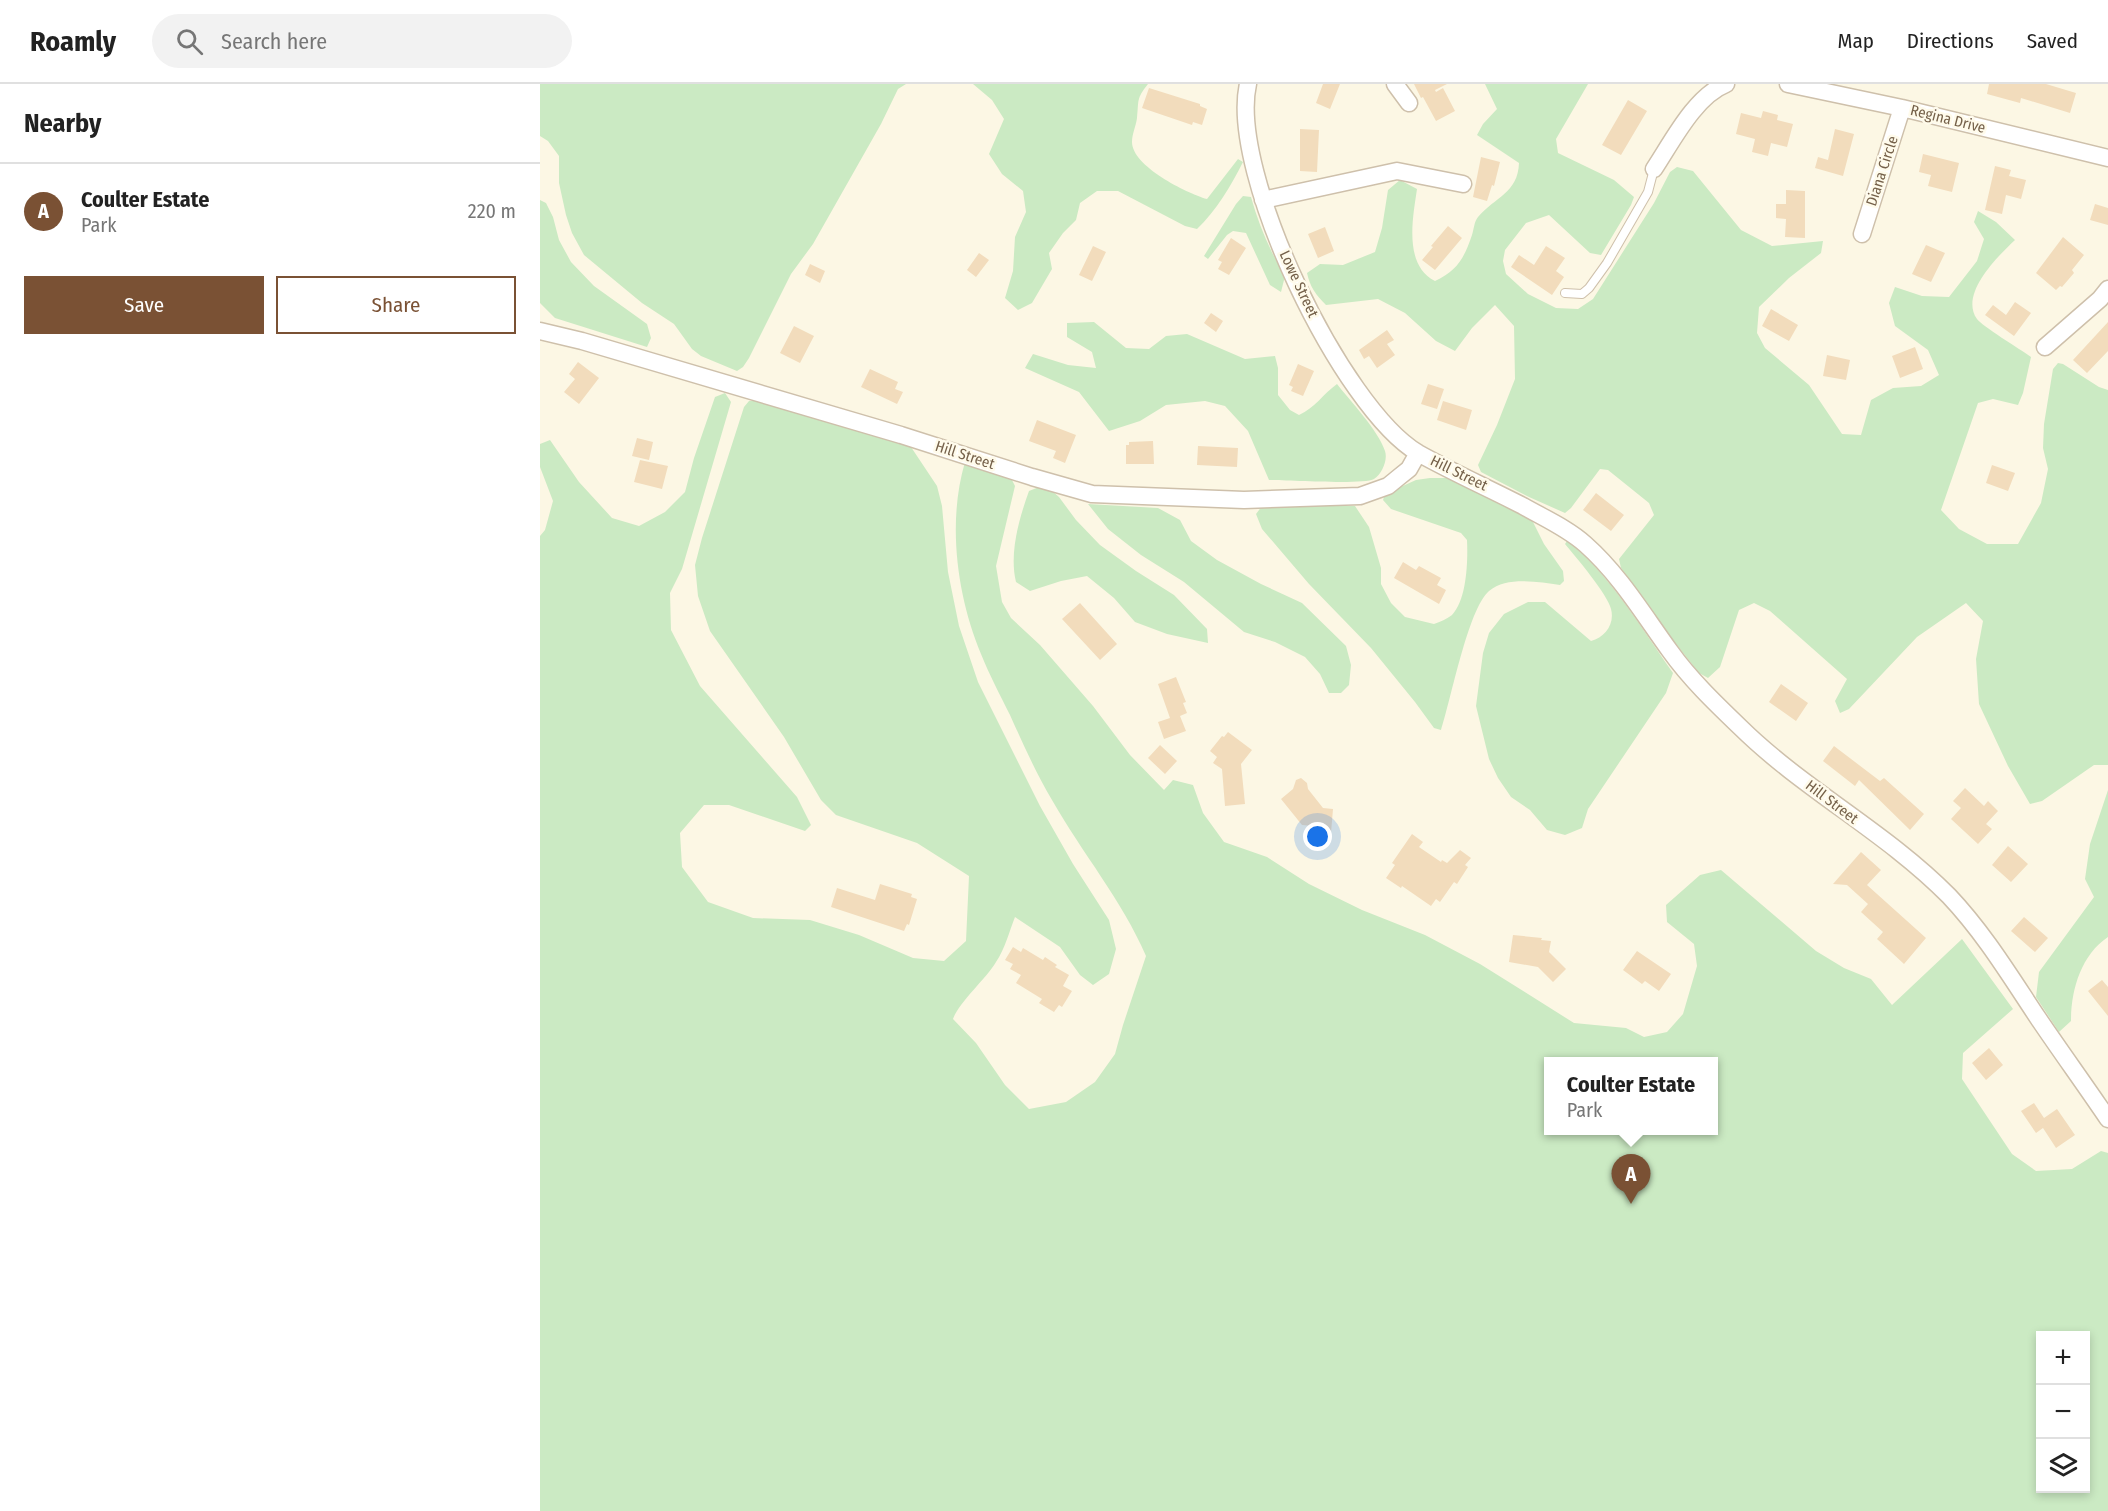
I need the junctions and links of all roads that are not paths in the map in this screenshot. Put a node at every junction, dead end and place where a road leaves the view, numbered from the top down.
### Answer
1 (1248, 84) edge
2 (1395, 84) edge
3 (1726, 84) edge
4 (1788, 84) edge
5 (1409, 103) dead end
6 (1902, 108) junction
7 (2108, 158) edge
8 (1654, 169) joint
9 (1463, 184) dead end
10 (1263, 200) junction
11 (1862, 234) dead end
12 (2108, 289) edge
13 (1565, 293) dead end
14 (540, 331) edge
15 (2045, 347) dead end
16 (1418, 453) junction
17 (2108, 1119) edge

1 - 10 street, Lowe Street
2 - 5 street
3 - 8 street
4 - 6 street, Regina Drive
6 - 7 street, Regina Drive
6 - 11 street, Diana Circle
8 - 13 lane
9 - 10 street
10 - 16 street, Lowe Street
12 - 15 street
14 - 16 street, Hill Street
16 - 17 street, Hill Street

